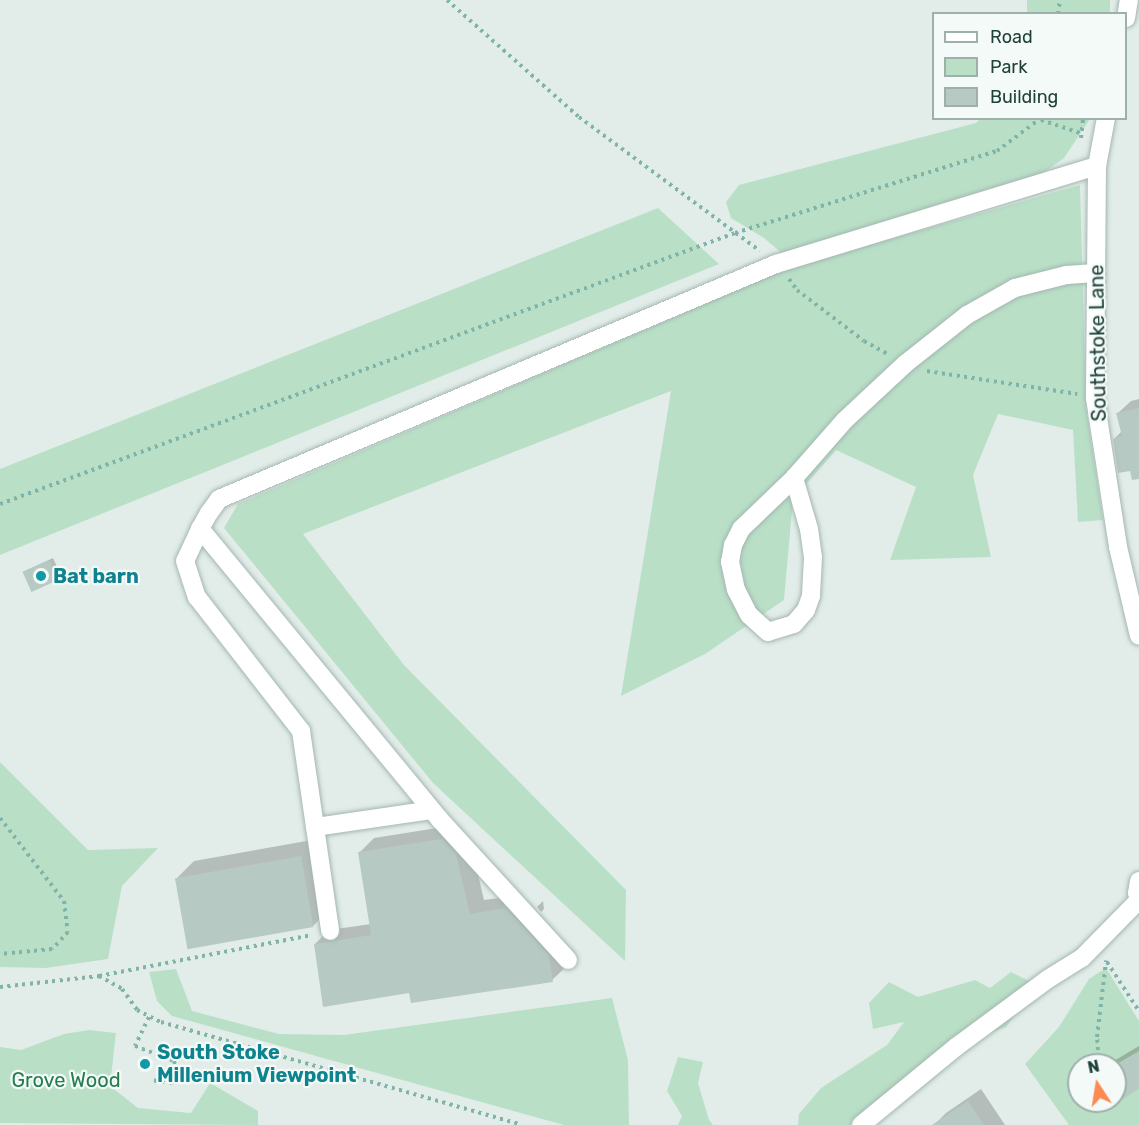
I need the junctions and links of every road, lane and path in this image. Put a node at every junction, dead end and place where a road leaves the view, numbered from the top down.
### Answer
1 (447, 0) edge
2 (1040, 120) edge
3 (1044, 120) edge
4 (1106, 120) edge
5 (1080, 133) dead end
6 (1097, 166) junction
7 (735, 233) junction
8 (776, 264) junction
9 (1096, 273) junction
10 (905, 364) junction
11 (1076, 394) dead end
12 (794, 478) junction
13 (0, 504) edge
14 (200, 529) junction
15 (1139, 636) edge
16 (432, 810) junction
17 (0, 818) edge
18 (315, 827) junction
19 (1139, 881) edge
20 (1139, 900) edge
21 (330, 931) joint
22 (1095, 945) junction
23 (0, 954) edge
24 (568, 960) dead end
25 (1106, 960) junction
26 (99, 976) junction
27 (0, 987) edge
28 (1139, 1011) edge
29 (149, 1017) junction
30 (1098, 1053) edge
31 (150, 1080) dead end
32 (522, 1125) edge
33 (861, 1125) edge

1 - 7 path
2 - 7 path
3 - 5 path
4 - 6 street, Southstoke Lane
6 - 8 street
6 - 9 street, Southstoke Lane
7 - 8 path
7 - 13 path
8 - 10 path
8 - 14 street
9 - 10 street
9 - 15 street, Southstoke Lane
10 - 11 path
10 - 12 street
12 - 12 street
14 - 16 street
14 - 18 street
16 - 18 street
16 - 24 street
17 - 23 path
18 - 21 street
19 - 20 street
20 - 22 street
21 - 26 path
22 - 25 path
22 - 33 street
25 - 28 path
25 - 30 path
26 - 27 path
26 - 29 path
29 - 31 path
29 - 32 path

